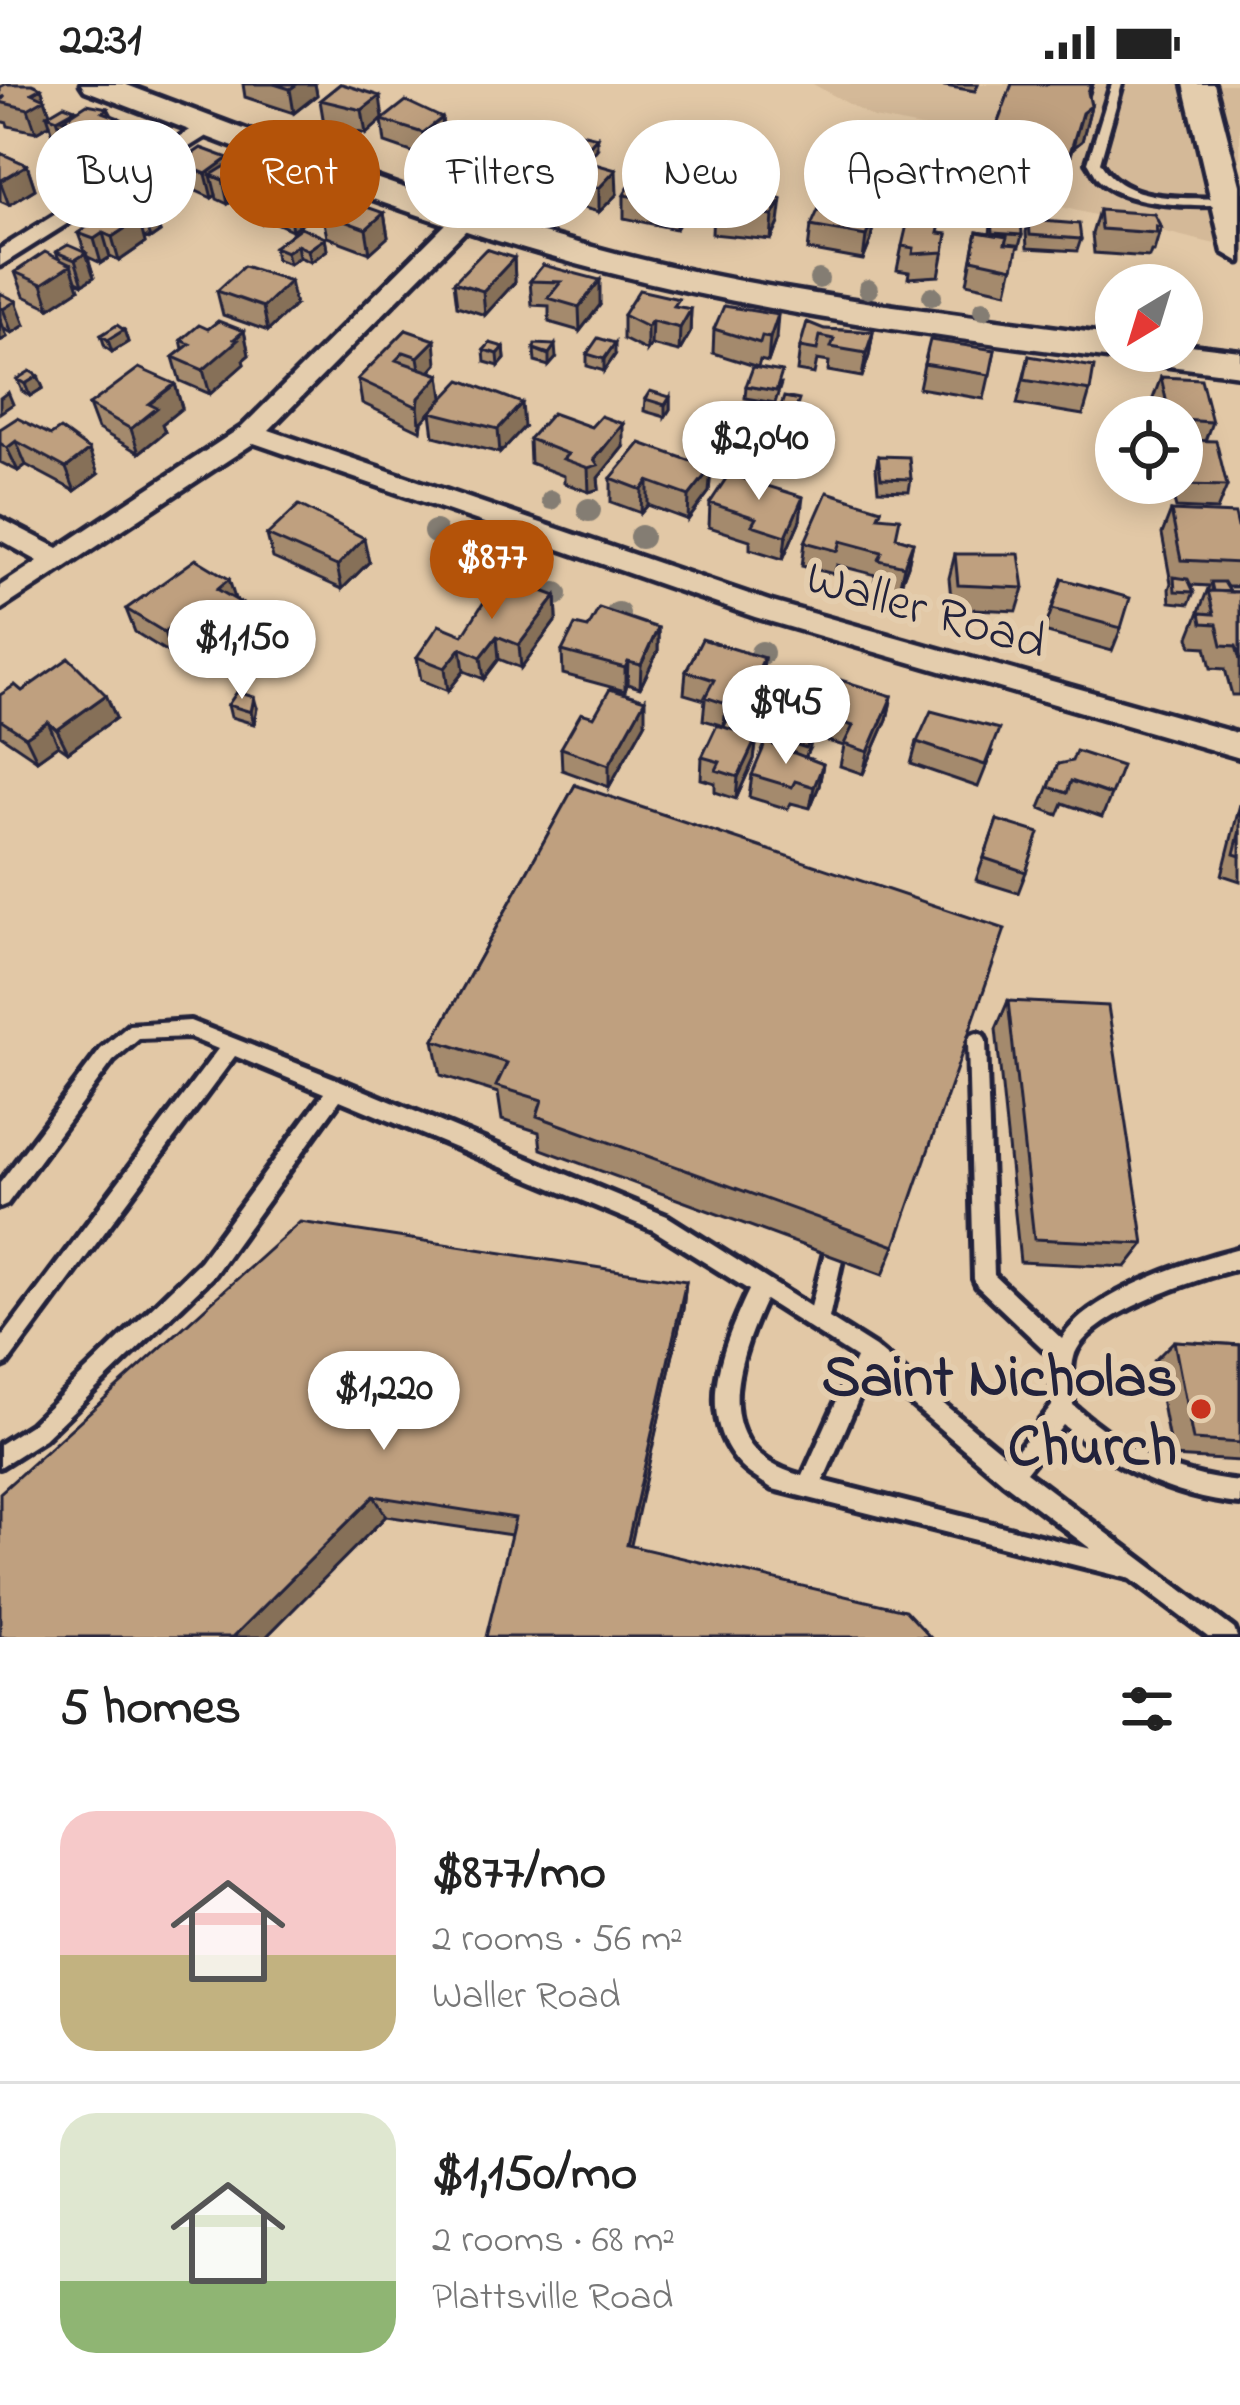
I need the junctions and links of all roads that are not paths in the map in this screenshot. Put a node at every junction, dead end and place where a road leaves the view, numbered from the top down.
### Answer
1 (96, 84) edge
2 (1117, 84) edge
3 (1198, 84) edge
4 (208, 125) junction
5 (404, 196) edge
6 (1226, 202) junction
7 (455, 228) edge
8 (495, 228) edge
9 (1240, 252) edge
10 (0, 260) edge
11 (1095, 344) edge
12 (1203, 358) edge
13 (1240, 363) edge
14 (250, 433) junction
15 (0, 528) edge
16 (59, 561) junction
17 (0, 600) edge
18 (1240, 746) edge
19 (977, 1042) edge
20 (232, 1045) junction
21 (338, 1088) junction
22 (0, 1198) edge
23 (833, 1256) edge
24 (1240, 1258) edge
25 (762, 1285) junction
26 (818, 1321) junction
27 (868, 1354) junction
28 (1064, 1355) junction
29 (0, 1357) edge
30 (1062, 1410) junction
31 (0, 1456) edge
32 (1011, 1474) junction
33 (808, 1488) junction
34 (1240, 1493) edge
35 (1135, 1571) junction
36 (1226, 1637) edge

1 - 4 main road
2 - 6 lane
3 - 6 main road
4 - 5 main road
4 - 10 street
6 - 9 main road
7 - 14 street
8 - 11 main road
12 - 13 main road
14 - 16 street
14 - 18 street, Waller Road
15 - 16 street
16 - 17 street
19 - 28 lane
20 - 21 lane
20 - 22 lane
20 - 29 lane
21 - 25 lane
21 - 31 lane
23 - 26 lane
24 - 28 lane
25 - 26 lane
25 - 33 lane
26 - 27 lane
27 - 32 lane
27 - 33 lane
28 - 30 lane
30 - 32 lane
30 - 34 lane
32 - 35 lane
33 - 35 lane
35 - 36 lane

